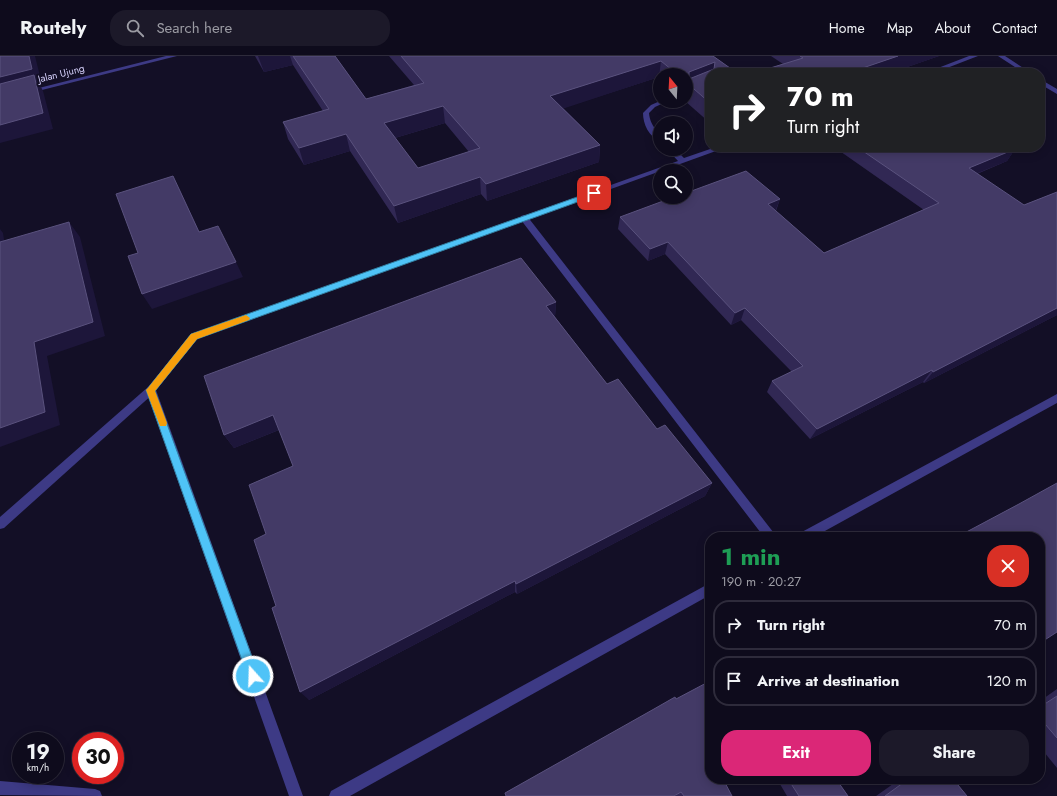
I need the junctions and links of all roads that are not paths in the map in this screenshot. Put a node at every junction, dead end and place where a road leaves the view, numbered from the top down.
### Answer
1 (174, 56) edge
2 (975, 56) edge
3 (1001, 56) edge
4 (942, 68) edge
5 (1020, 68) edge
6 (1045, 84) edge
7 (1057, 92) edge
8 (23, 93) edge
9 (653, 106) edge
10 (653, 133) edge
11 (709, 152) edge
12 (678, 156) edge
13 (683, 161) junction
14 (524, 218) junction
15 (151, 390) junction
16 (1057, 398) edge
17 (0, 524) edge
18 (767, 532) edge
19 (813, 532) edge
20 (705, 592) edge
21 (0, 788) edge
22 (95, 796) edge
23 (296, 796) edge
24 (336, 796) edge

1 - 8 street, Jalan Ujung
2 - 4 street
3 - 5 street
6 - 7 street
9 - 10 street
11 - 13 street
12 - 13 street
13 - 14 street
14 - 15 street
14 - 18 street
15 - 17 street
15 - 23 street
16 - 19 street
20 - 24 street
21 - 22 street

